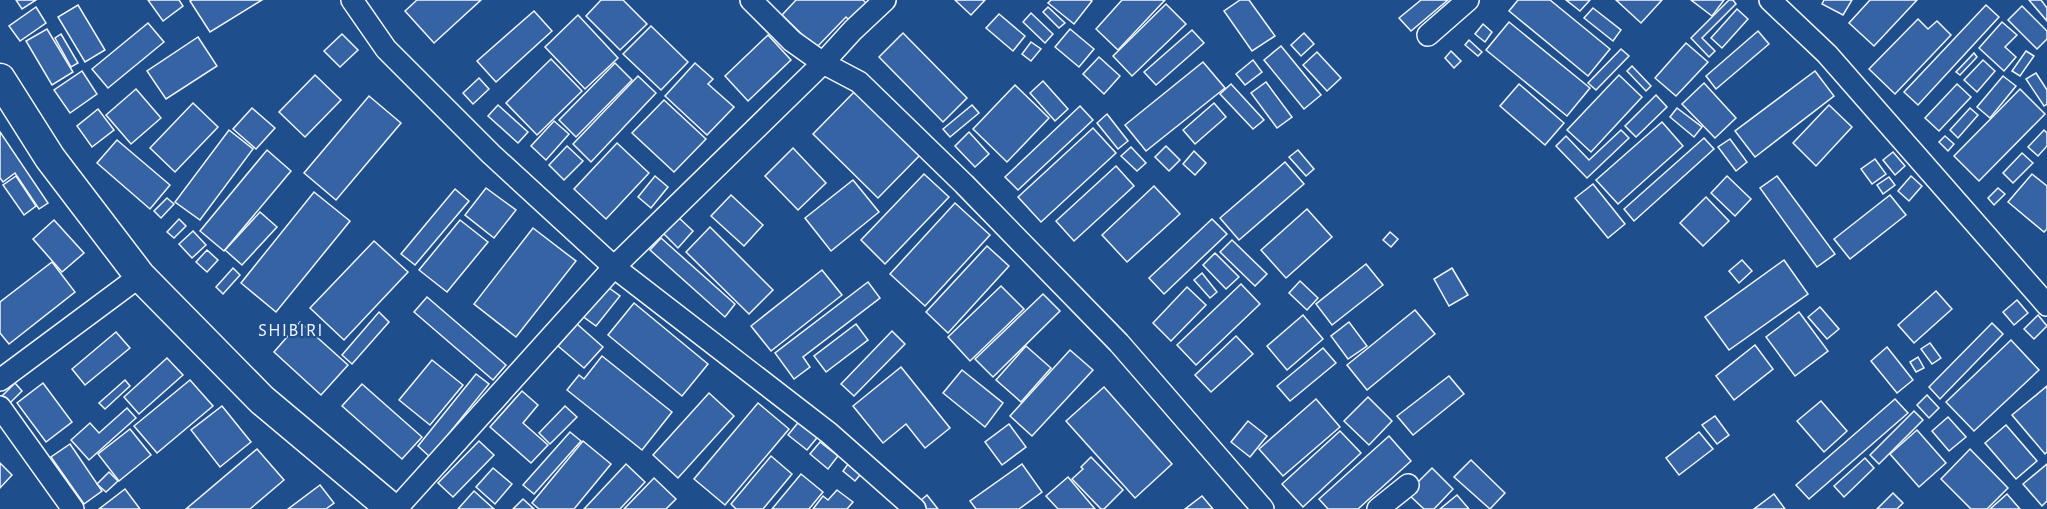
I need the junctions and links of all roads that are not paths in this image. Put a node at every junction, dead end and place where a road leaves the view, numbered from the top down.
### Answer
1 (352, 0) edge
2 (751, 0) edge
3 (885, 0) edge
4 (1468, 0) edge
5 (1770, 0) edge
6 (1428, 35) dead end
7 (823, 63) junction
8 (0, 80) edge
9 (614, 267) junction
10 (140, 276) junction
11 (2047, 305) edge
12 (0, 380) edge
13 (0, 407) edge
14 (1408, 485) dead end
15 (73, 509) edge
16 (392, 509) edge
17 (396, 509) edge
18 (915, 509) edge
19 (1263, 509) edge
20 (1378, 509) edge

1 - 9 street
2 - 7 street
3 - 7 street
4 - 6 street
5 - 11 street
7 - 9 street
7 - 19 street
8 - 10 main road
9 - 17 street
9 - 18 street
10 - 12 street
10 - 16 main road
13 - 15 street
14 - 20 street

